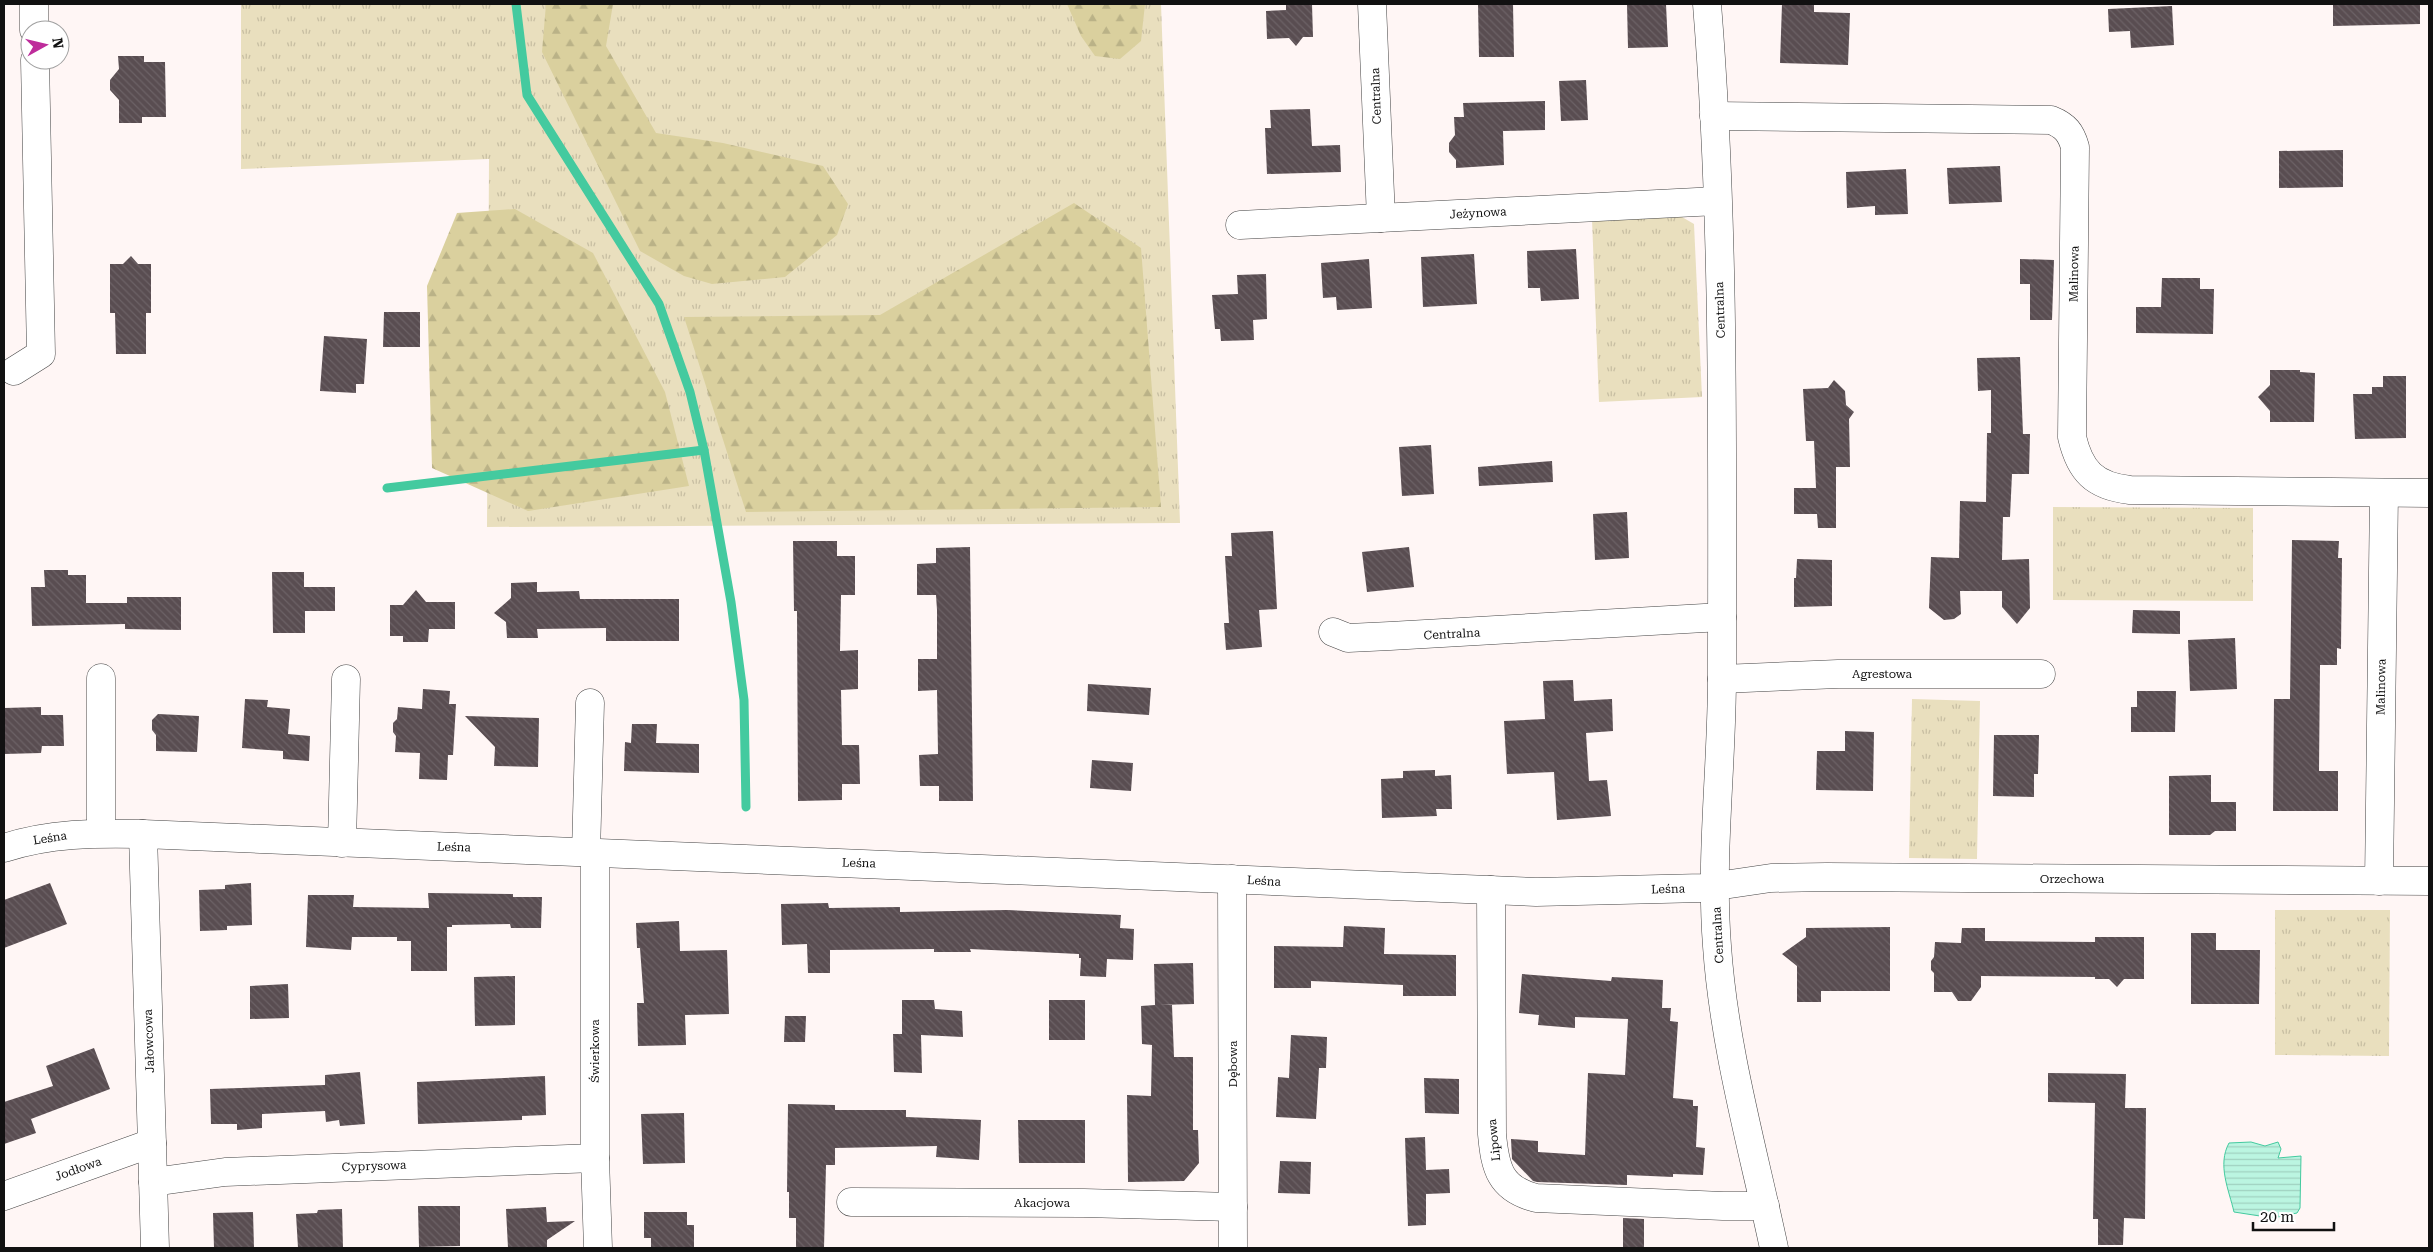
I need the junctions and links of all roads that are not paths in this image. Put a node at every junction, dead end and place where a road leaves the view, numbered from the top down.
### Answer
1 (34, 4) edge
2 (1372, 4) edge
3 (1706, 4) edge
4 (34, 20) edge
5 (35, 70) edge
6 (1714, 116) junction
7 (1717, 201) junction
8 (1381, 218) junction
9 (1240, 225) dead end
10 (14, 371) dead end
11 (2384, 493) junction
12 (2429, 494) edge
13 (1722, 617) junction
14 (1333, 632) dead end
15 (2041, 674) dead end
16 (101, 678) dead end
17 (346, 679) dead end
18 (1722, 679) junction
19 (590, 703) dead end
20 (101, 833) junction
21 (143, 834) junction
22 (342, 843) junction
23 (4, 848) edge
24 (590, 853) junction
25 (1232, 879) junction
26 (2378, 880) junction
27 (2429, 881) edge
28 (1716, 886) junction
29 (1491, 890) junction
30 (152, 1143) junction
31 (595, 1158) junction
32 (153, 1182) junction
33 (4, 1196) edge
34 (851, 1202) dead end
35 (1765, 1206) junction
36 (1233, 1207) junction
37 (155, 1248) edge
38 (598, 1248) edge
39 (1234, 1248) edge
40 (1774, 1248) edge

1 - 4 street
2 - 8 street, Centralna
3 - 6 street, Centralna
5 - 10 street
6 - 7 street, Centralna
6 - 11 street, Malinowa
7 - 8 street, Jeżynowa
7 - 13 street, Centralna
8 - 9 street, Jeżynowa
11 - 12 street, Malinowa
11 - 26 street, Malinowa
13 - 14 street, Centralna
13 - 18 street, Centralna
15 - 18 street, Agrestowa
16 - 20 street
17 - 22 street
18 - 28 street, Centralna
19 - 24 street, Świerkowa
20 - 21 street, Leśna
20 - 23 street, Leśna
21 - 22 street, Leśna
21 - 30 street, Jałowcowa
22 - 24 street, Leśna
24 - 25 street, Leśna
24 - 31 street, Świerkowa
25 - 29 street, Leśna
25 - 36 street, Dębowa
26 - 27 street, Orzechowa
26 - 28 street, Orzechowa
28 - 29 street, Leśna
28 - 35 street, Centralna
29 - 35 street, Lipowa
30 - 32 street, Jałowcowa
30 - 33 street, Jodłowa
31 - 32 street, Cyprysowa
31 - 38 street, Świerkowa
32 - 37 street, Jałowcowa
34 - 36 street, Akacjowa
35 - 40 street, Centralna
36 - 39 street, Dębowa

